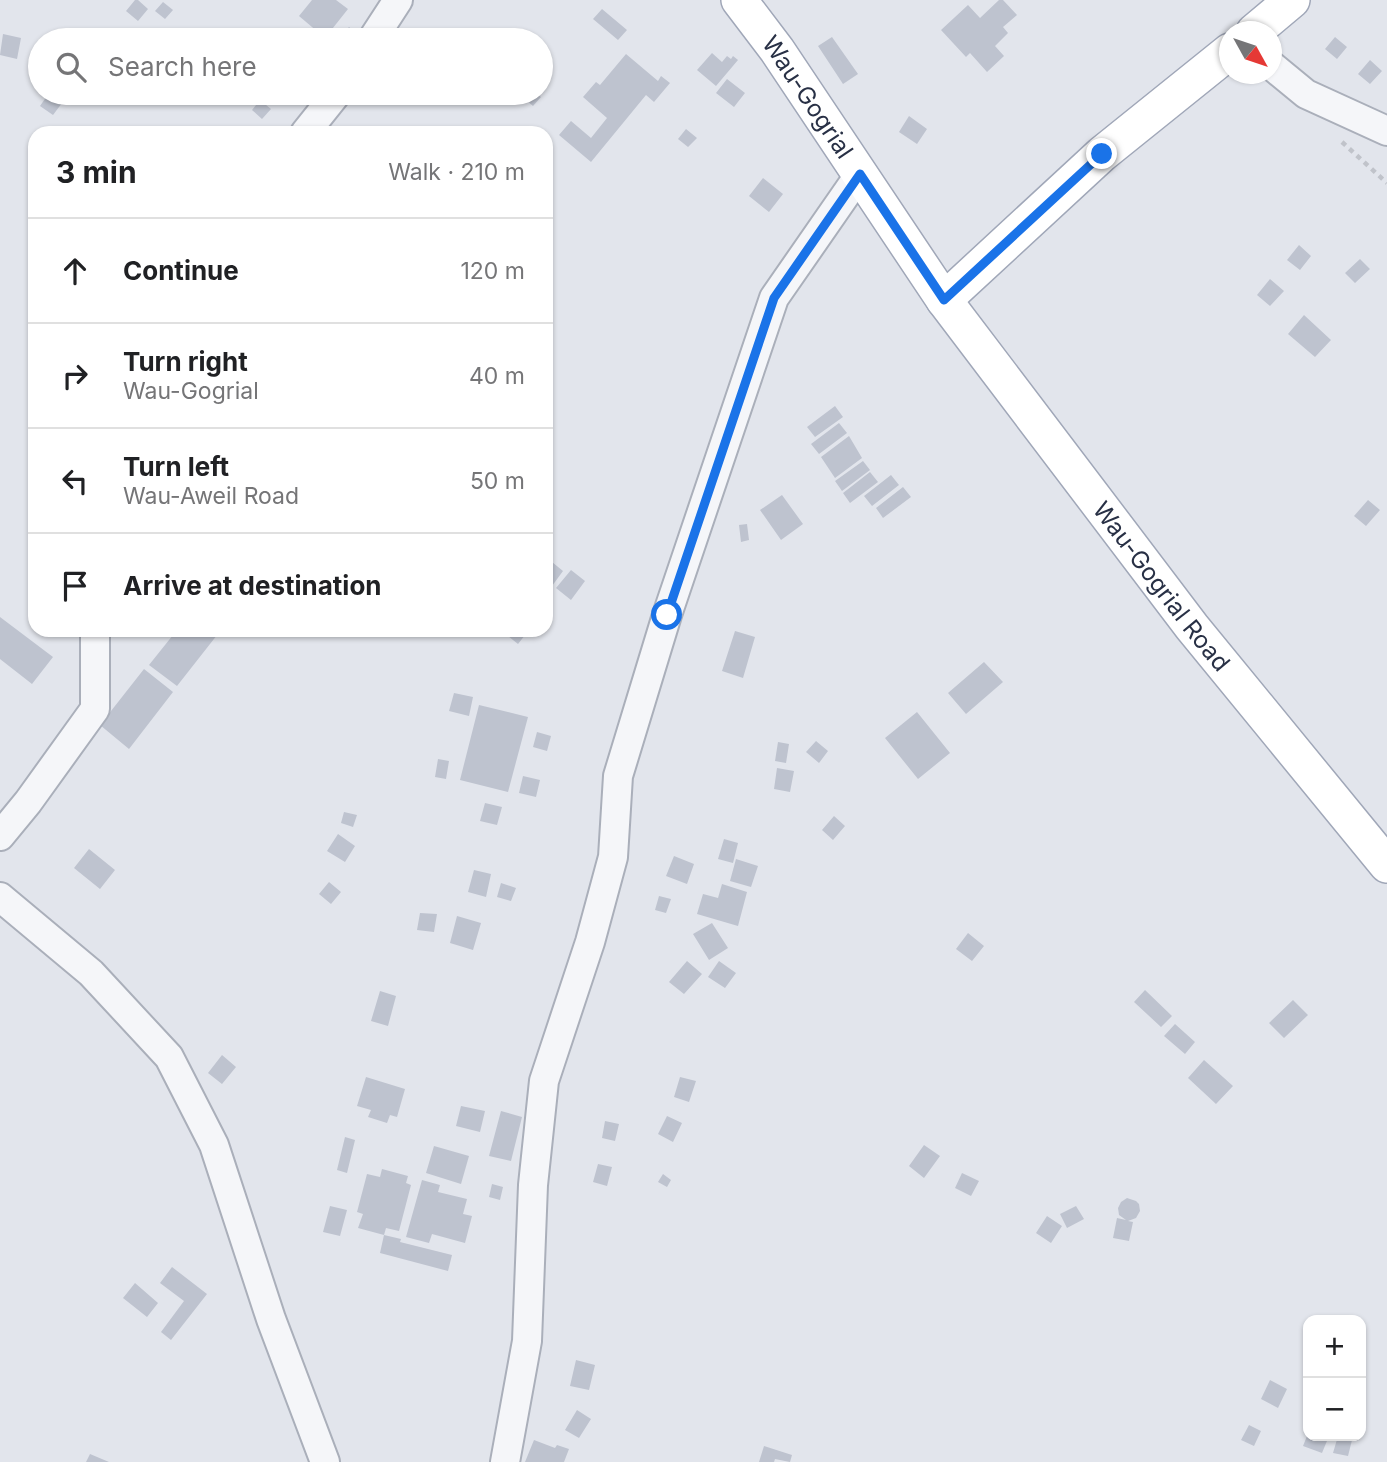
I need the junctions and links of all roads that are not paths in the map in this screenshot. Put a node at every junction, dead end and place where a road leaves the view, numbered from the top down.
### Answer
1 (398, 0) edge
2 (738, 0) edge
3 (1292, 0) edge
4 (1267, 21) edge
5 (380, 28) edge
6 (1219, 60) edge
7 (1282, 74) edge
8 (327, 105) edge
9 (311, 126) edge
10 (1387, 131) edge
11 (860, 174) junction
12 (944, 300) junction
13 (95, 637) edge
14 (0, 836) edge
15 (1387, 865) edge
16 (0, 897) edge
17 (325, 1462) edge
18 (505, 1462) edge

1 - 5 street
2 - 11 main road, Wau-Gogrial
3 - 4 main road
6 - 12 main road
7 - 10 street
8 - 9 street
11 - 12 main road, Wau-Gogrial
11 - 18 street
12 - 15 main road, Wau-Gogrial Road
13 - 14 street
16 - 17 street

